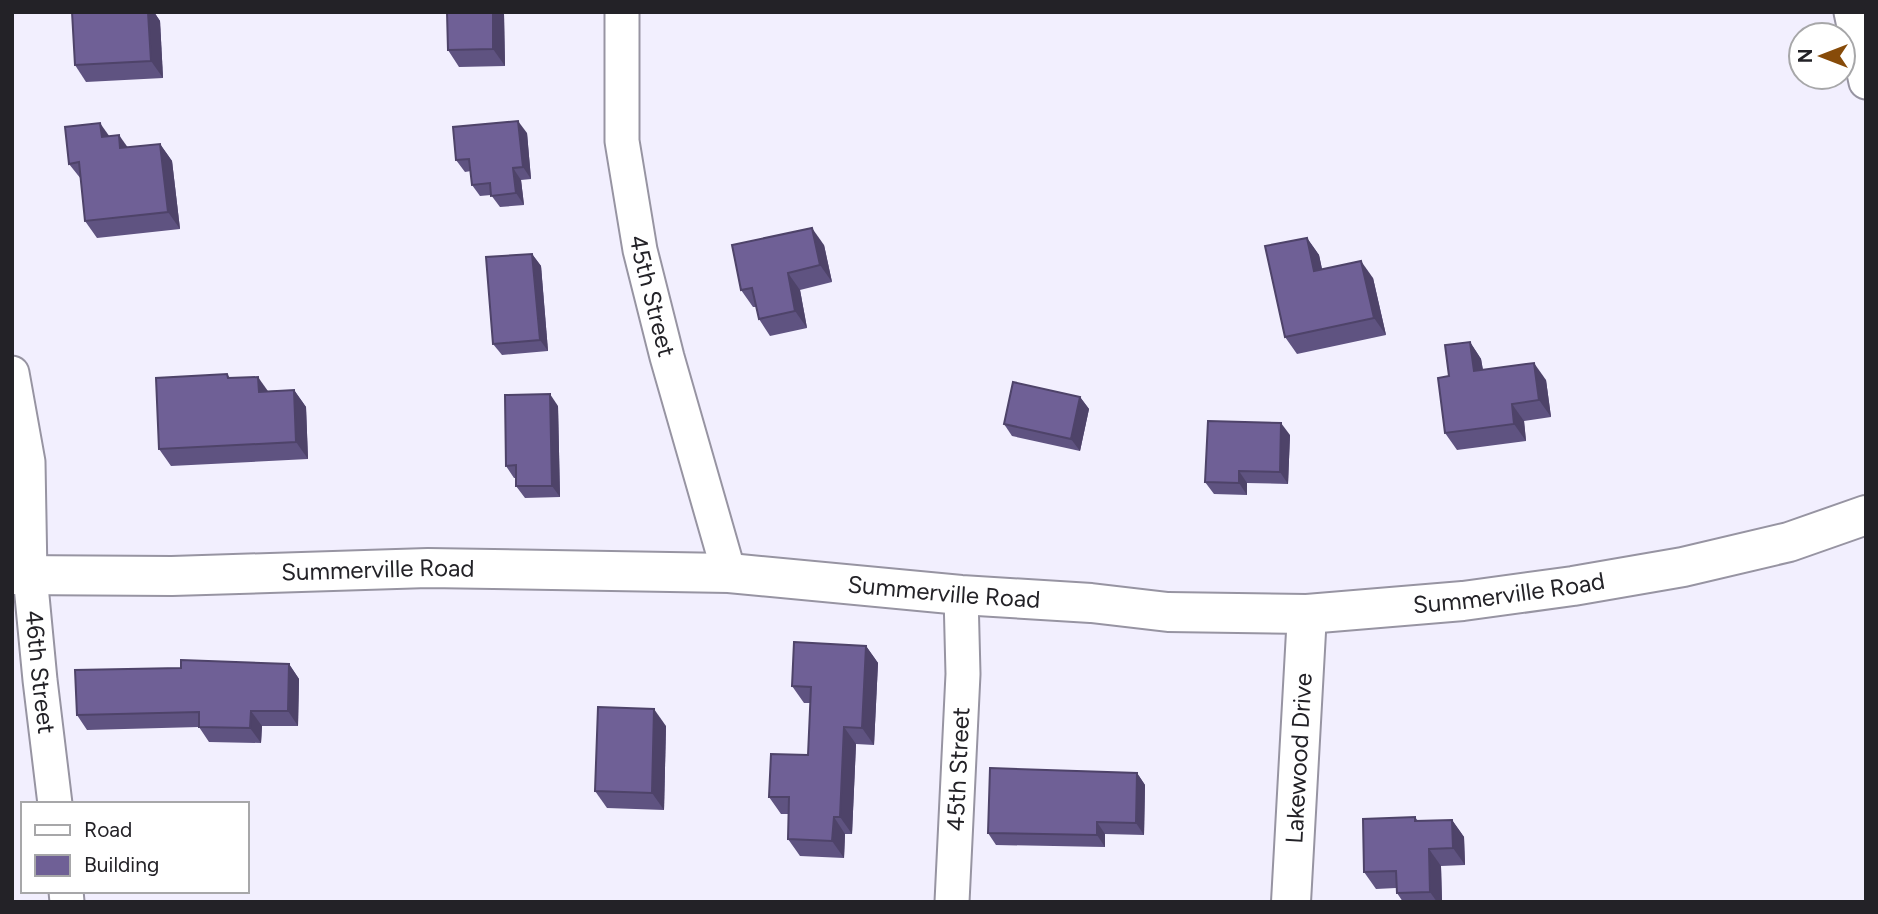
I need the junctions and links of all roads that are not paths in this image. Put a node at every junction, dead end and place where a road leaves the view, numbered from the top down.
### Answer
1 (622, 12) edge
2 (1851, 12) edge
3 (1866, 82) edge
4 (12, 373) edge
5 (1866, 516) edge
6 (729, 573) junction
7 (21, 575) edge
8 (961, 595) junction
9 (1307, 614) junction
10 (55, 802) edge
11 (952, 902) edge
12 (1291, 902) edge

1 - 6 street, 45th Street
2 - 3 street
4 - 7 street, 46th Street
5 - 9 main road, Summerville Road
6 - 7 main road, Summerville Road
6 - 8 main road, Summerville Road
7 - 10 street, 46th Street
8 - 9 main road, Summerville Road
8 - 11 street, 45th Street
9 - 12 main road, Lakewood Drive

